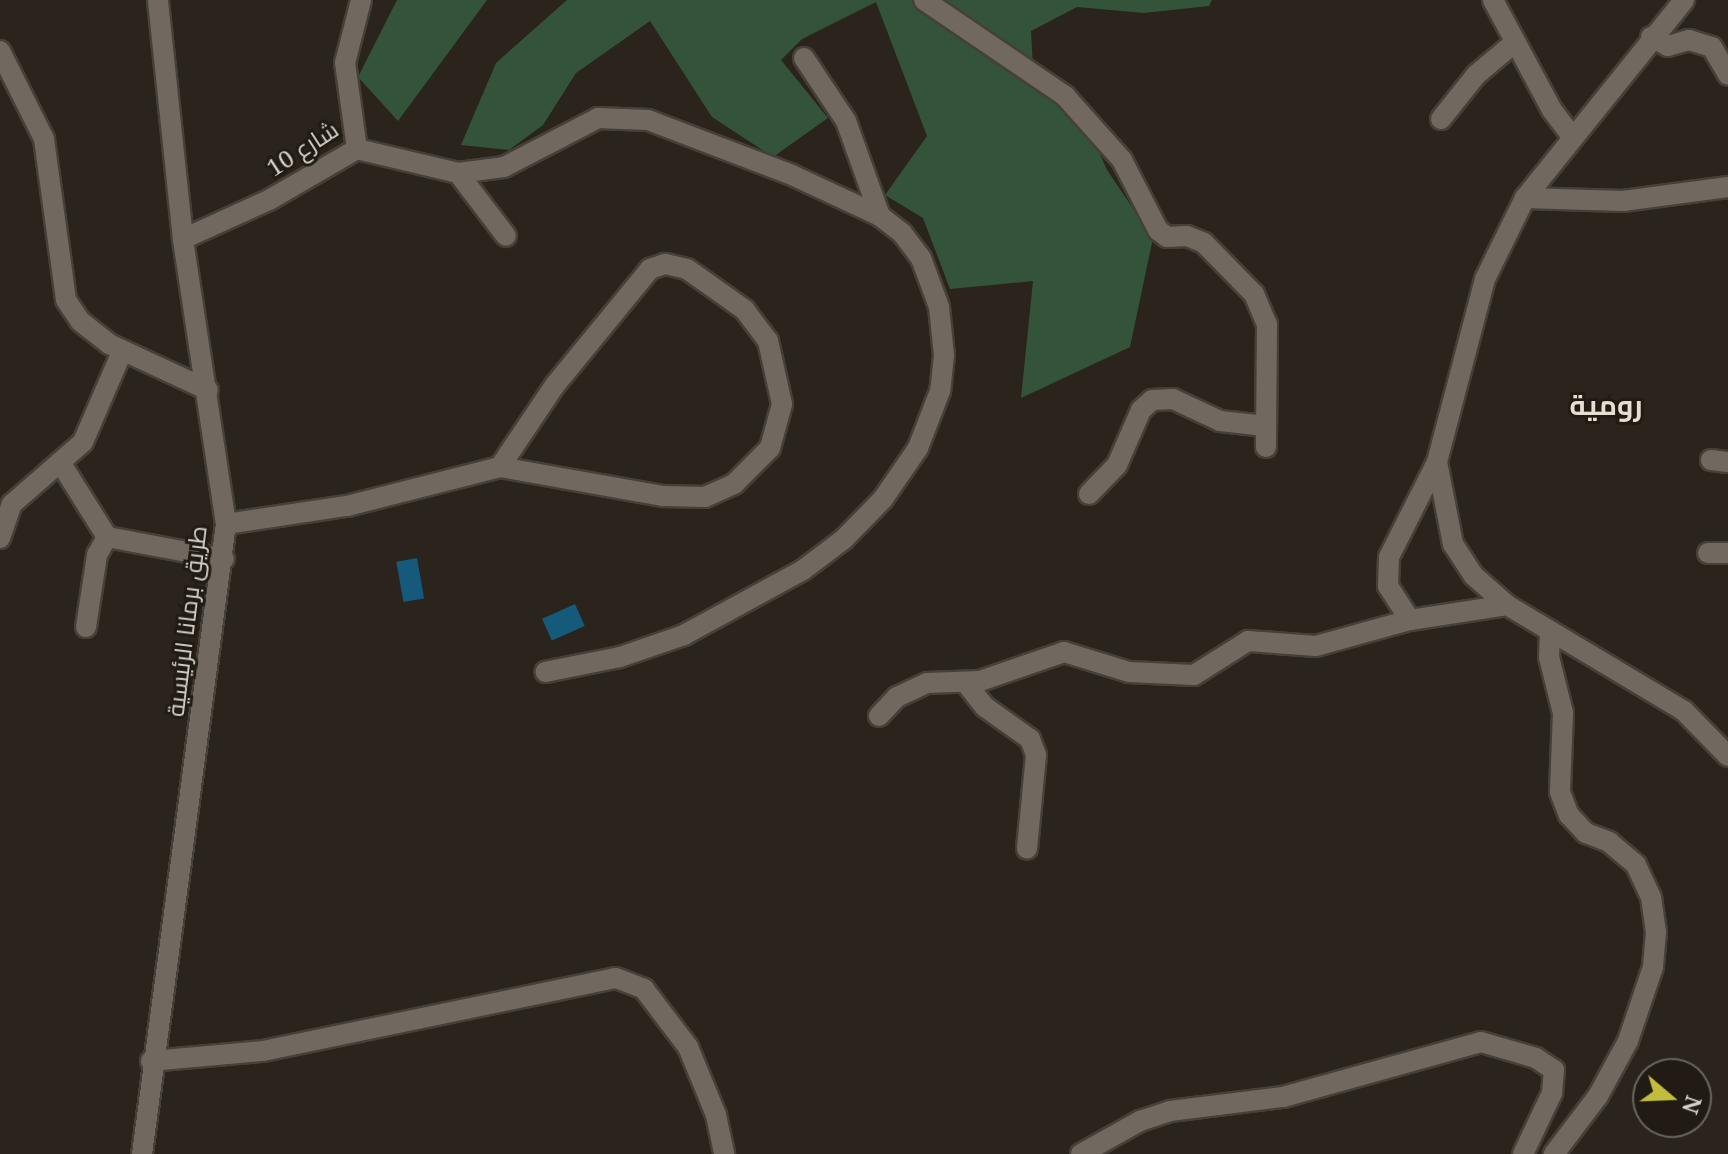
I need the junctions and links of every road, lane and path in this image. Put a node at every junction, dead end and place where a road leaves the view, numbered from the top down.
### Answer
1 (158, 0) edge
2 (361, 0) edge
3 (924, 0) edge
4 (1493, 0) edge
5 (1684, 0) edge
6 (1651, 37) junction
7 (1514, 43) junction
8 (0, 51) edge
9 (804, 58) dead end
10 (1728, 75) edge
11 (1441, 119) dead end
12 (1571, 135) junction
13 (357, 149) junction
14 (458, 173) junction
15 (1728, 187) edge
16 (1525, 198) junction
17 (880, 216) junction
18 (506, 236) dead end
19 (183, 239) junction
20 (122, 352) junction
21 (208, 390) junction
22 (1266, 426) junction
23 (1266, 447) dead end
24 (60, 462) junction
25 (1437, 462) junction
26 (500, 467) junction
27 (1089, 494) dead end
28 (226, 524) junction
29 (107, 537) junction
30 (0, 538) edge
31 (224, 559) junction
32 (1507, 605) junction
33 (1410, 620) junction
34 (86, 627) dead end
35 (1550, 631) junction
36 (545, 672) dead end
37 (966, 683) junction
38 (879, 716) dead end
39 (1728, 756) edge
40 (1027, 849) dead end
41 (151, 1061) junction
42 (142, 1154) edge
43 (724, 1154) edge
44 (1081, 1154) edge
45 (1523, 1154) edge
46 (1554, 1154) edge

1 - 19 street, طريق برمانا الرئيسية
2 - 13 street, شارع 10
3 - 22 street
4 - 7 street
5 - 6 street
6 - 10 street
6 - 12 street
7 - 11 street
7 - 12 street
8 - 20 street
9 - 17 street
12 - 16 street
13 - 14 street
13 - 19 street, شارع 10
14 - 17 street
14 - 18 street
15 - 16 street
16 - 25 street
17 - 36 street
19 - 21 street, طريق برمانا الرئيسية
20 - 21 street
20 - 24 street
21 - 28 street, طريق برمانا الرئيسية
22 - 23 street
22 - 27 street
24 - 29 street
24 - 30 street
25 - 32 street
25 - 33 street
26 - 26 street
26 - 28 street
28 - 31 street, طريق برمانا الرئيسية
29 - 31 street
29 - 34 street
31 - 41 street, طريق برمانا الرئيسية
32 - 33 street
32 - 35 street
33 - 37 street
35 - 39 street
35 - 46 street
37 - 38 street
37 - 40 street
41 - 42 street, طريق برمانا الرئيسية
41 - 43 street
44 - 45 street

